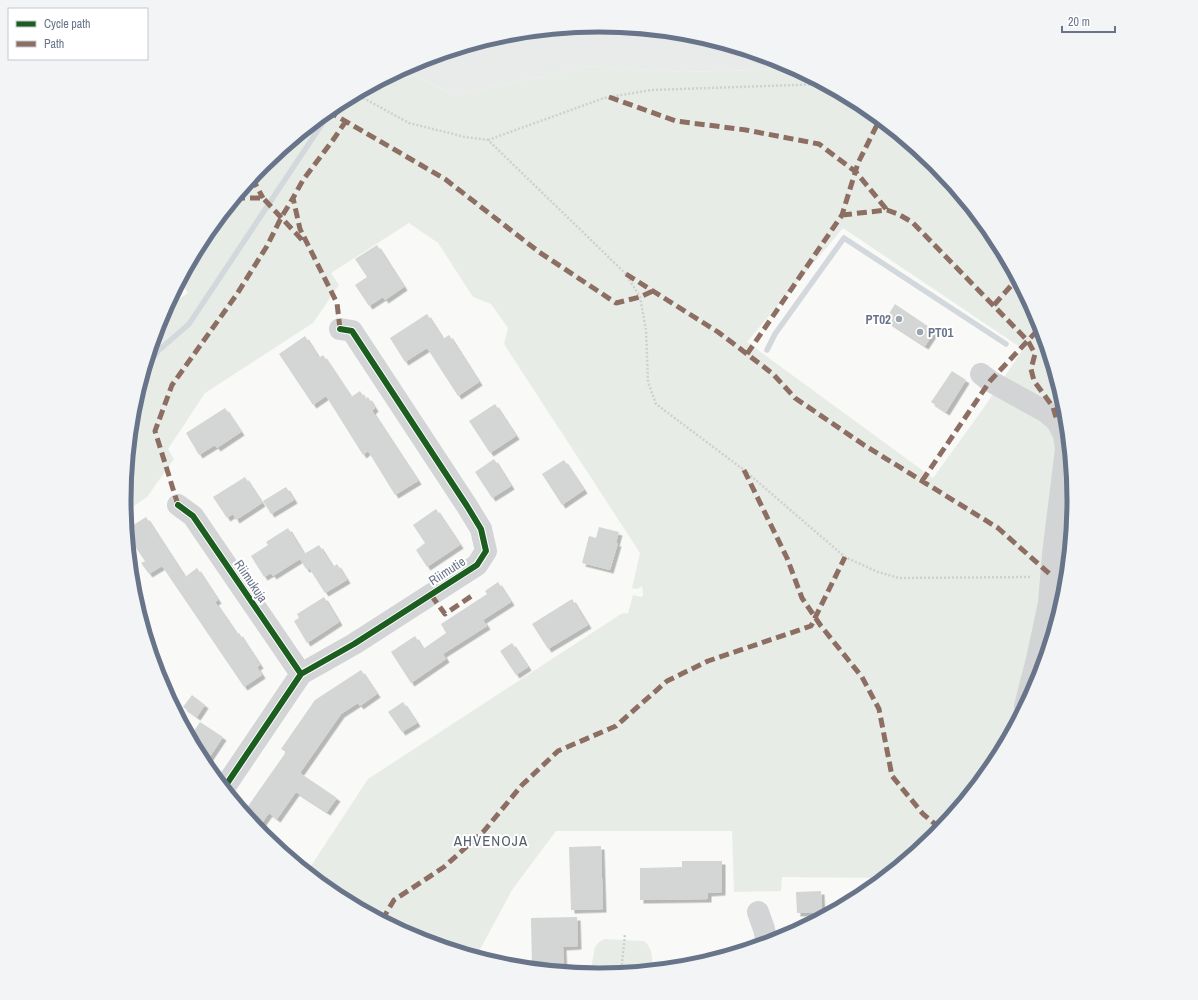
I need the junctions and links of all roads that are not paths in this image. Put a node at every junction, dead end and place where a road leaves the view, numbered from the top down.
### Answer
1 (340, 329) dead end
2 (981, 374) dead end
3 (1062, 430) edge
4 (1065, 458) edge
5 (178, 505) dead end
6 (1034, 672) edge
7 (301, 674) junction
8 (227, 784) edge
9 (758, 912) dead end
10 (766, 937) edge

1 - 7 street, Riimutie
2 - 3 street
4 - 6 street
5 - 7 street, Riimukuja
7 - 8 street, Riimutie
9 - 10 street

